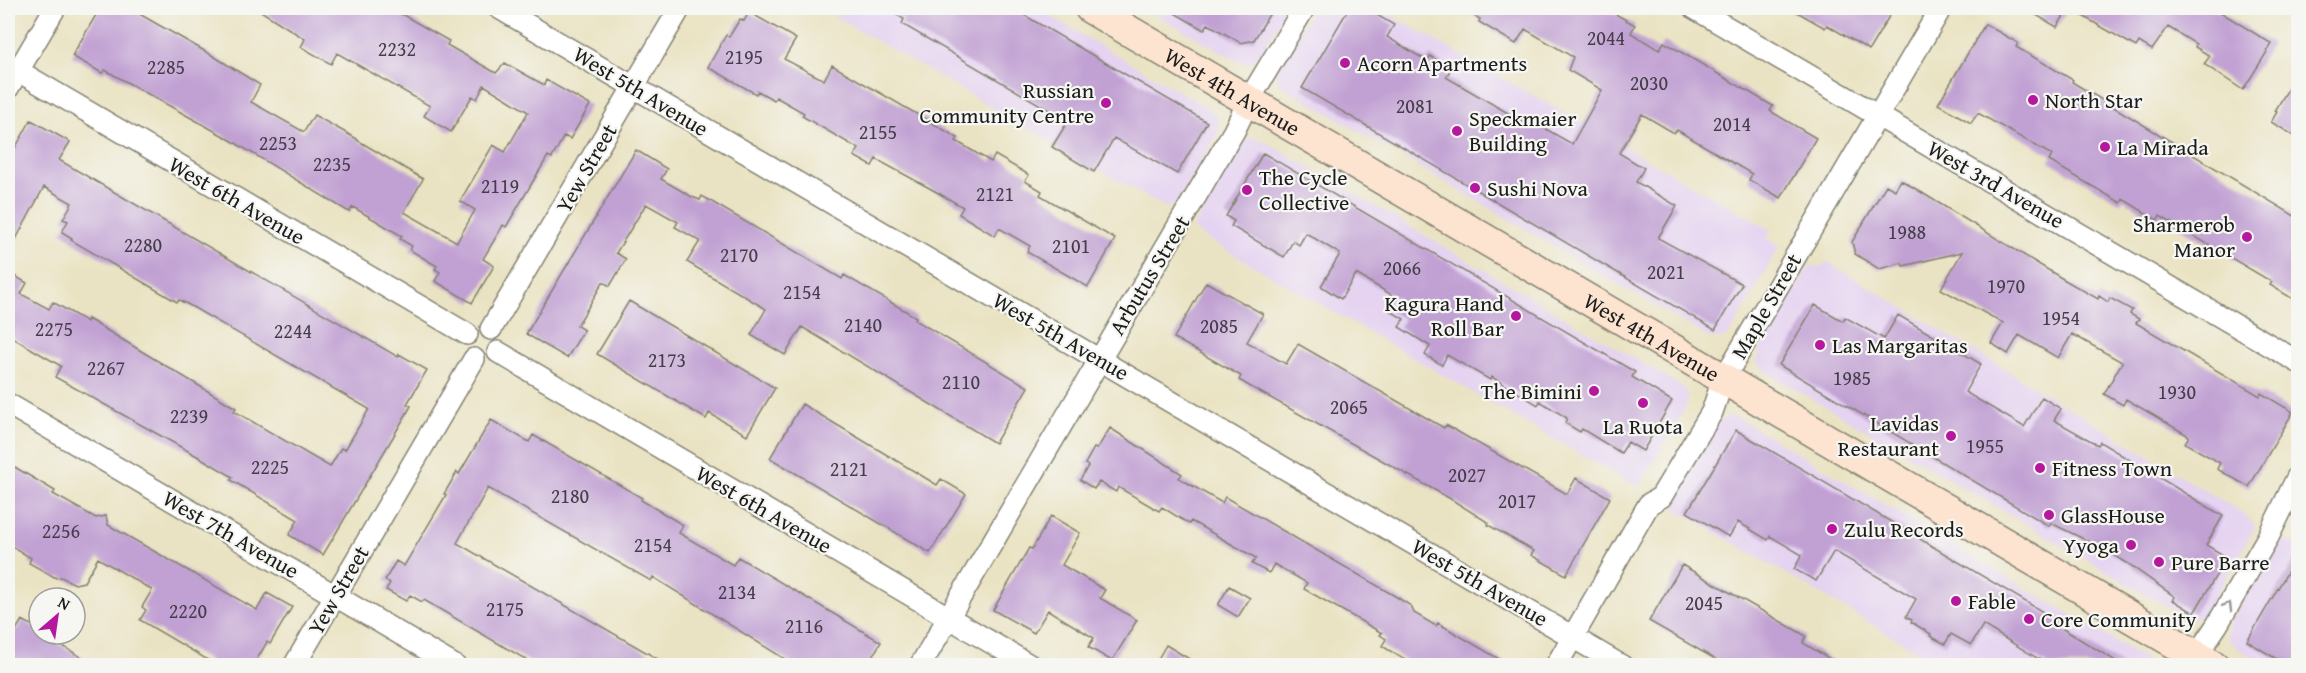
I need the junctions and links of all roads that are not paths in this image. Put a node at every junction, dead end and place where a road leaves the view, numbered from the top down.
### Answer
1 (55, 8) edge
2 (499, 8) edge
3 (680, 8) edge
4 (1090, 8) edge
5 (1304, 8) edge
6 (1694, 8) edge
7 (1941, 8) edge
8 (11, 75) edge
9 (634, 87) junction
10 (1249, 100) junction
11 (1877, 114) junction
12 (492, 329) junction
13 (467, 334) junction
14 (498, 352) junction
15 (474, 359) junction
16 (1100, 359) junction
17 (2298, 362) edge
18 (1723, 380) junction
19 (8, 404) edge
20 (2298, 476) edge
21 (335, 595) junction
22 (948, 617) junction
23 (1572, 636) junction
24 (2200, 662) edge
25 (294, 666) edge
26 (455, 666) edge
27 (920, 666) edge
28 (1031, 666) edge
29 (1556, 666) edge
30 (1622, 666) edge

1 - 8 street
2 - 9 street, West 5th Avenue
3 - 9 street, Yew Street
4 - 10 main road, West 4th Avenue
5 - 10 street, Arbutus Street
6 - 11 street, West 3rd Avenue
7 - 11 street, Maple Street
8 - 13 street, West 6th Avenue
9 - 12 street, Yew Street
9 - 16 street, West 5th Avenue
10 - 16 street, Arbutus Street
10 - 18 main road, West 4th Avenue
11 - 17 street, West 3rd Avenue
11 - 18 street, Maple Street
12 - 13 street
12 - 14 street
13 - 15 street
14 - 15 street
14 - 22 street, West 6th Avenue
15 - 21 street, Yew Street
16 - 22 street, Arbutus Street
16 - 23 street, West 5th Avenue
18 - 23 street, Maple Street
18 - 24 main road, West 4th Avenue
19 - 21 street, West 7th Avenue
24 -> 20 street
21 - 25 street, Yew Street
21 - 26 street, West 7th Avenue
22 - 27 street, Arbutus Street
22 - 28 street, West 6th Avenue
23 - 29 street, Maple Street
23 - 30 street, West 5th Avenue

